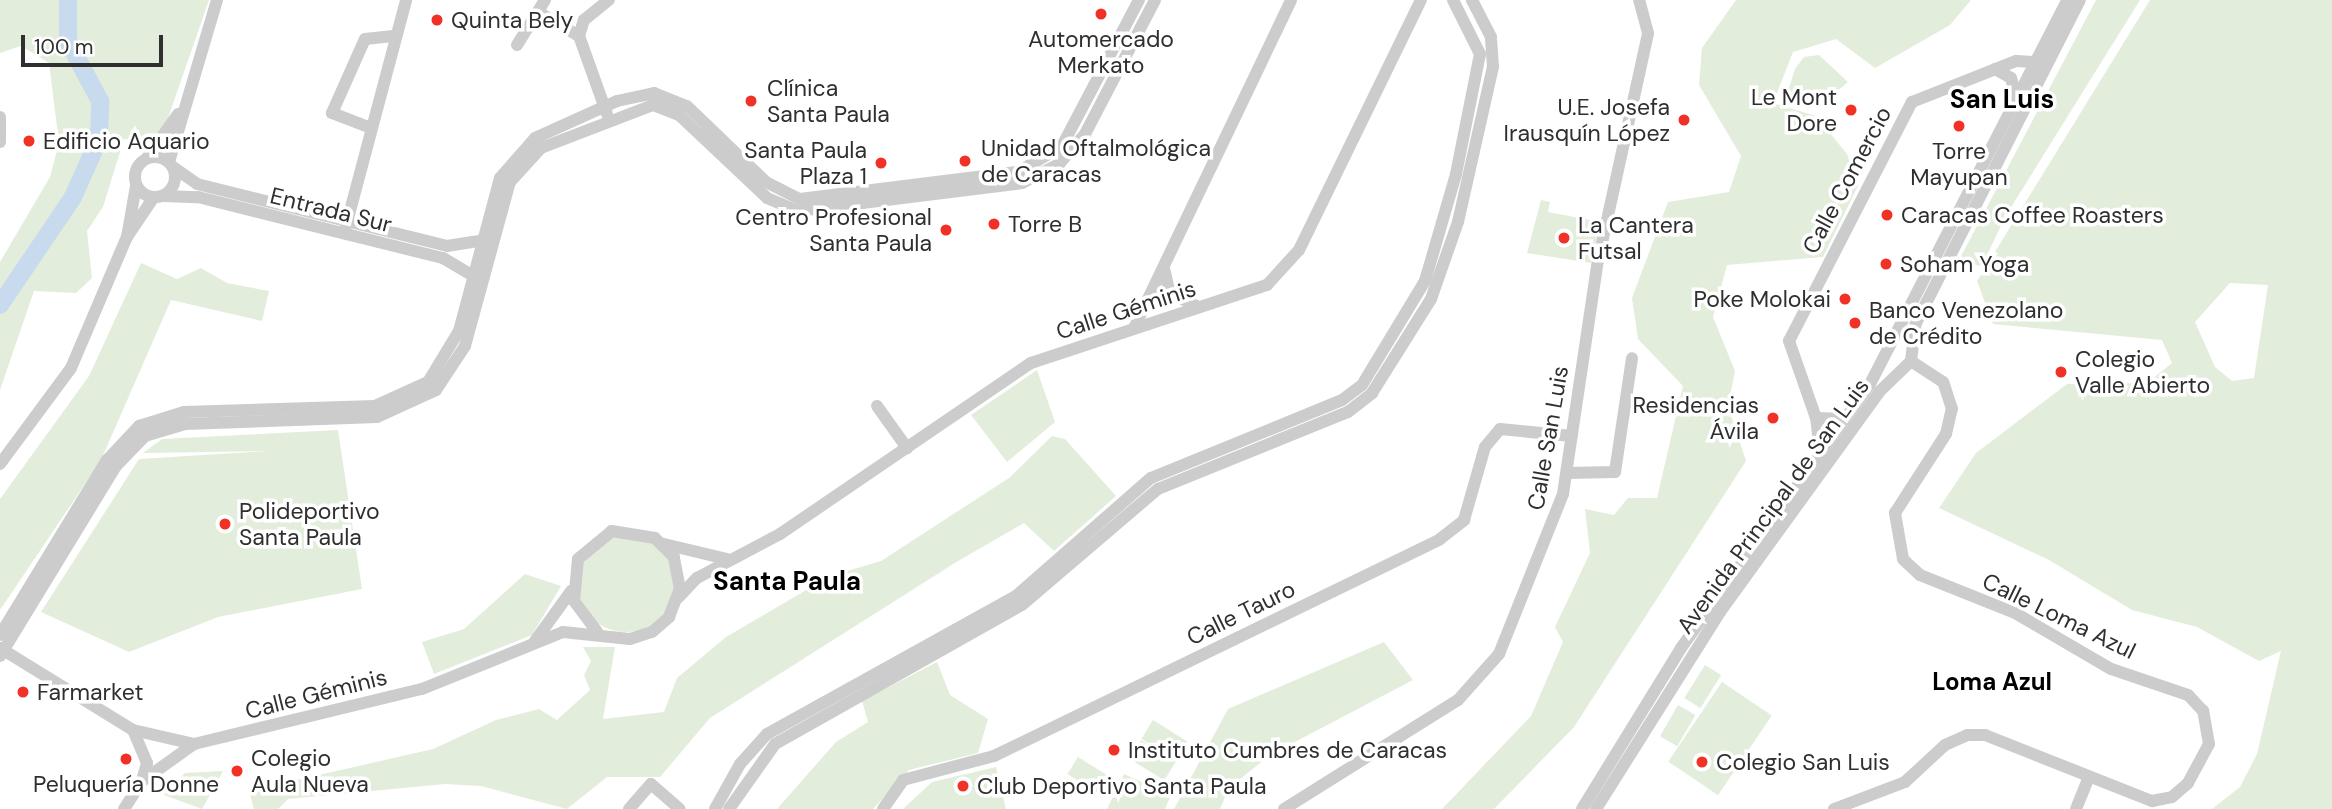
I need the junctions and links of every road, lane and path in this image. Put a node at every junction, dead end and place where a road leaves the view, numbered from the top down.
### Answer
1 (217, 0) edge
2 (406, 0) edge
3 (545, 0) edge
4 (609, 0) edge
5 (1139, 0) edge
6 (1155, 0) edge
7 (1291, 0) edge
8 (1420, 0) edge
9 (1453, 0) edge
10 (1472, 0) edge
11 (1639, 0) edge
12 (2067, 0) edge
13 (2080, 0) edge
14 (538, 12) junction
15 (2053, 24) junction
16 (2065, 31) junction
17 (396, 36) junction
18 (579, 36) junction
19 (517, 45) dead end
20 (2034, 60) junction
21 (1995, 69) junction
22 (2039, 79) junction
23 (2016, 96) junction
24 (181, 111) junction
25 (606, 112) junction
26 (0, 117) edge
27 (371, 128) junction
28 (0, 142) edge
29 (147, 158) junction
30 (171, 164) junction
31 (136, 186) junction
32 (1457, 195) junction
33 (158, 197) junction
34 (347, 220) junction
35 (127, 237) junction
36 (343, 237) junction
37 (487, 241) junction
38 (1165, 263) junction
39 (479, 279) junction
40 (1203, 307) junction
41 (1135, 326) junction
42 (1891, 348) junction
43 (1632, 358) dead end
44 (1911, 358) junction
45 (877, 406) dead end
46 (1816, 418) junction
47 (1845, 419) junction
48 (1572, 436) junction
49 (907, 448) junction
50 (1820, 455) junction
51 (111, 463) junction
52 (0, 464) edge
53 (1567, 473) junction
54 (664, 544) junction
55 (727, 559) junction
56 (572, 591) junction
57 (679, 597) junction
58 (597, 631) junction
59 (0, 635) edge
60 (536, 641) junction
61 (1, 651) edge
62 (133, 730) junction
63 (194, 744) junction
64 (2089, 777) junction
65 (142, 781) junction
66 (124, 809) edge
67 (629, 809) edge
68 (680, 809) edge
69 (715, 809) edge
70 (729, 809) edge
71 (883, 809) edge
72 (1284, 809) edge
73 (1581, 809) edge
74 (1596, 809) edge
75 (1834, 809) edge
76 (2076, 809) edge

1 - 24 street
2 - 17 street
3 - 14 street
4 - 18 street
5 - 25 street
6 - 25 street
7 - 38 street
8 - 40 street, Calle Géminis
9 - 32 street
10 - 32 street
11 - 48 street, Calle San Luis
12 - 15 street, Avenida Principal de San Luis
13 - 16 street
14 - 18 street
14 - 19 street
15 - 16 street
15 - 20 street, Avenida Principal de San Luis
16 - 22 street
17 - 27 street
17 - 27 street
18 - 25 street
20 - 21 street, Calle Comercio
20 - 22 street
20 - 23 street, Avenida Principal de San Luis
21 - 23 street
21 - 46 street, Calle Comercio
22 - 44 street
23 - 42 street, Avenida Principal de San Luis
24 - 29 street
24 - 30 street
25 - 37 street
26 - 28 street
27 - 34 street
29 - 30 street
29 - 31 street
30 - 33 street
30 - 34 street, Entrada Sur
31 - 33 street
31 - 35 street
32 - 69 street
32 - 70 street
33 - 35 street
33 - 36 street, Entrada Sur
34 - 36 street
34 - 37 street, Entrada Sur
35 - 52 street
36 - 39 street, Entrada Sur
37 - 39 street
38 - 40 street
38 - 41 street
39 - 51 street
40 - 41 street, Calle Géminis
41 - 49 street, Calle Géminis
42 - 44 street, Calle Loma Azul
42 - 47 street, Avenida Principal de San Luis
43 - 53 street
44 - 64 street, Calle Loma Azul
44 - 74 street, Avenida Principal de San Luis
45 - 49 street
46 - 47 street
46 - 50 street, Calle Comercio
47 - 50 street, Avenida Principal de San Luis
48 - 53 street, Calle San Luis
48 - 71 street, Calle Tauro
49 - 55 street, Calle Géminis
50 - 73 street, Avenida Principal de San Luis
51 - 59 street
51 - 61 street
53 - 72 street, Calle San Luis
54 - 55 street
54 - 56 street
54 - 57 street
55 - 57 street, Calle Géminis
56 - 58 street
56 - 60 street
57 - 58 street, Calle Géminis
58 - 60 street, Calle Géminis
60 - 63 street, Calle Géminis
61 - 62 street
62 - 63 street
62 - 65 street
63 - 65 street, Calle Géminis
64 - 75 street, Calle Loma Azul
64 - 76 street
65 - 66 street, Calle Géminis
67 - 68 street

